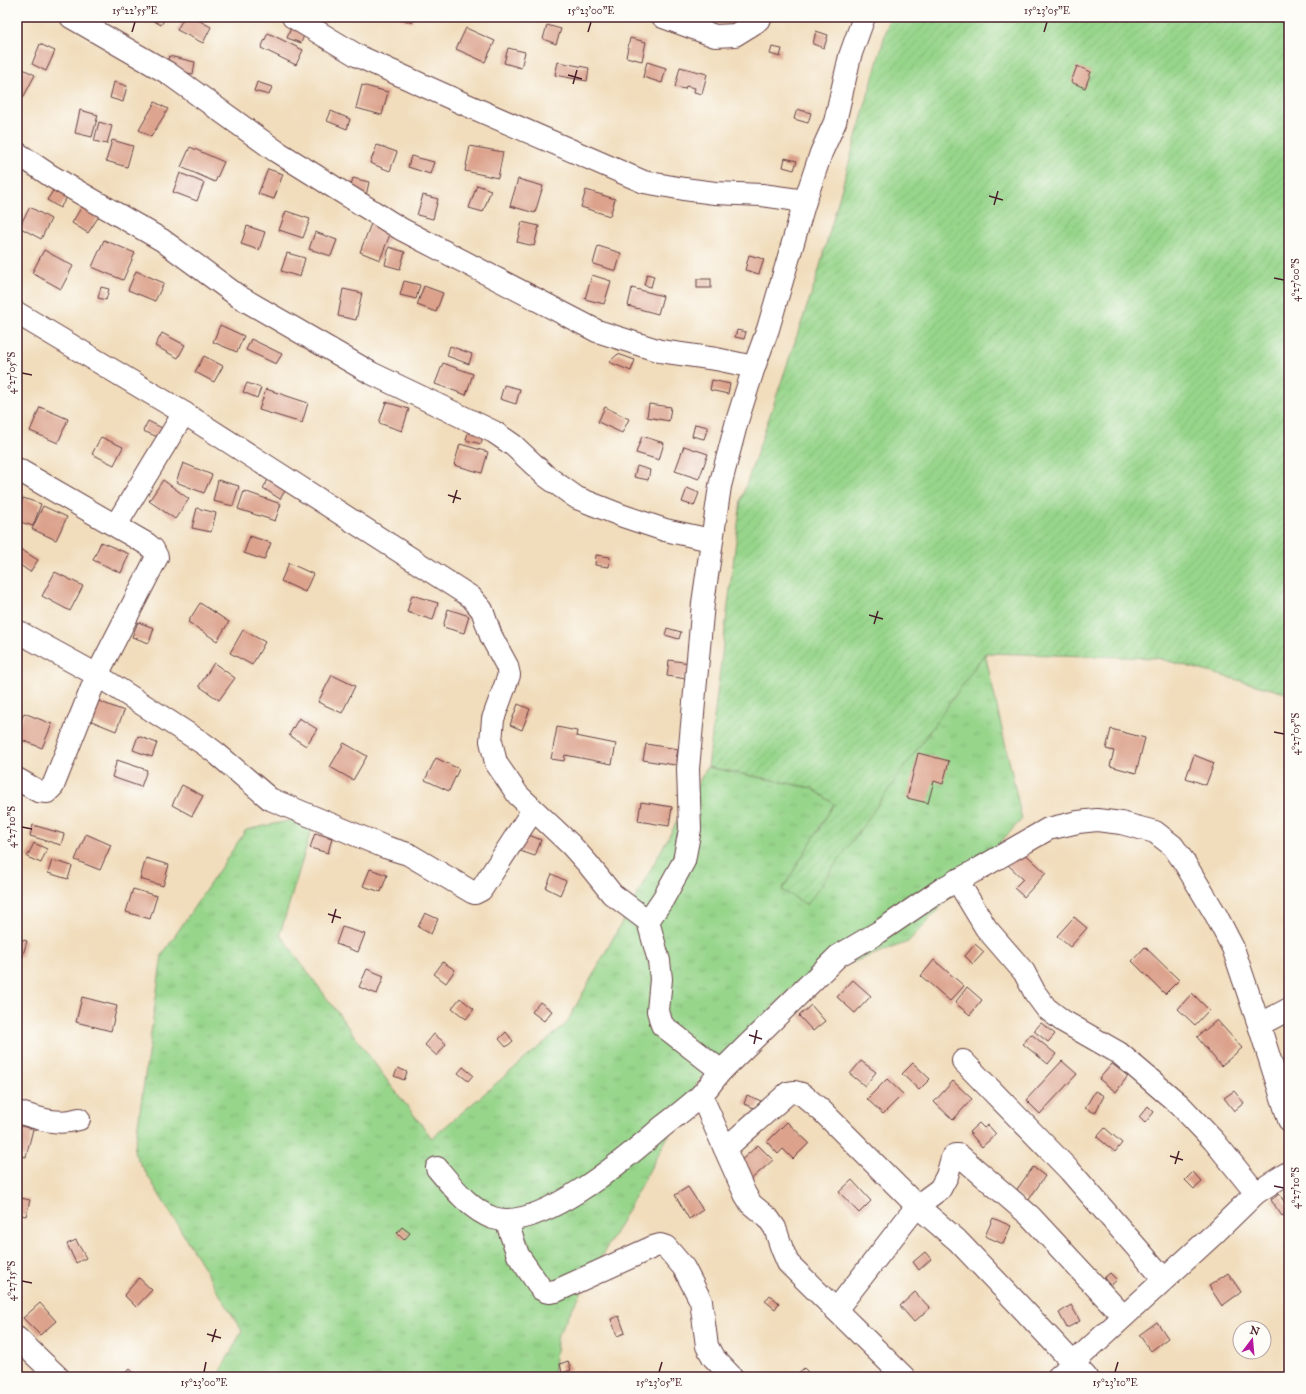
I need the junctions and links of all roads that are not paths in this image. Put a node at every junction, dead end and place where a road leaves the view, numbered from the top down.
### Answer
1 (71, 17) edge
2 (293, 17) edge
3 (663, 17) edge
4 (761, 17) edge
5 (864, 17) edge
6 (17, 153) edge
7 (805, 201) junction
8 (17, 313) edge
9 (754, 367) junction
10 (184, 413) junction
11 (17, 470) edge
12 (116, 526) junction
13 (711, 540) junction
14 (17, 632) edge
15 (96, 675) junction
16 (17, 779) edge
17 (533, 810) junction
18 (957, 880) junction
19 (648, 920) junction
20 (1289, 1009) edge
21 (1259, 1025) junction
22 (963, 1061) dead end
23 (721, 1071) junction
24 (701, 1095) junction
25 (17, 1112) edge
26 (79, 1119) dead end
27 (1289, 1120) edge
28 (725, 1149) junction
29 (437, 1168) dead end
30 (1289, 1172) edge
31 (1256, 1193) junction
32 (917, 1206) junction
33 (506, 1220) junction
34 (1164, 1279) junction
35 (836, 1310) junction
36 (1123, 1316) junction
37 (17, 1338) edge
38 (1073, 1372) edge
39 (58, 1377) edge
40 (732, 1377) edge
41 (904, 1377) edge

1 - 9 street
2 - 7 street
3 - 4 street
5 - 7 street
6 - 13 street
7 - 9 street
8 - 10 street
9 - 13 street
10 - 12 street
10 - 17 street
11 - 12 street
12 - 15 street
13 - 19 street
14 - 15 street
15 - 16 street
15 - 17 street
17 - 19 street
18 - 21 street
18 - 23 street
18 - 31 street
19 - 23 street
20 - 21 street
21 - 27 street
22 - 34 street
23 - 24 street
24 - 28 street
24 - 33 street
25 - 26 street
28 - 32 street
28 - 35 street
29 - 33 street
30 - 31 street
31 - 34 street
32 - 35 street
32 - 36 street
32 - 38 street
33 - 40 street
34 - 36 street
35 - 41 street
36 - 38 street
37 - 39 street

